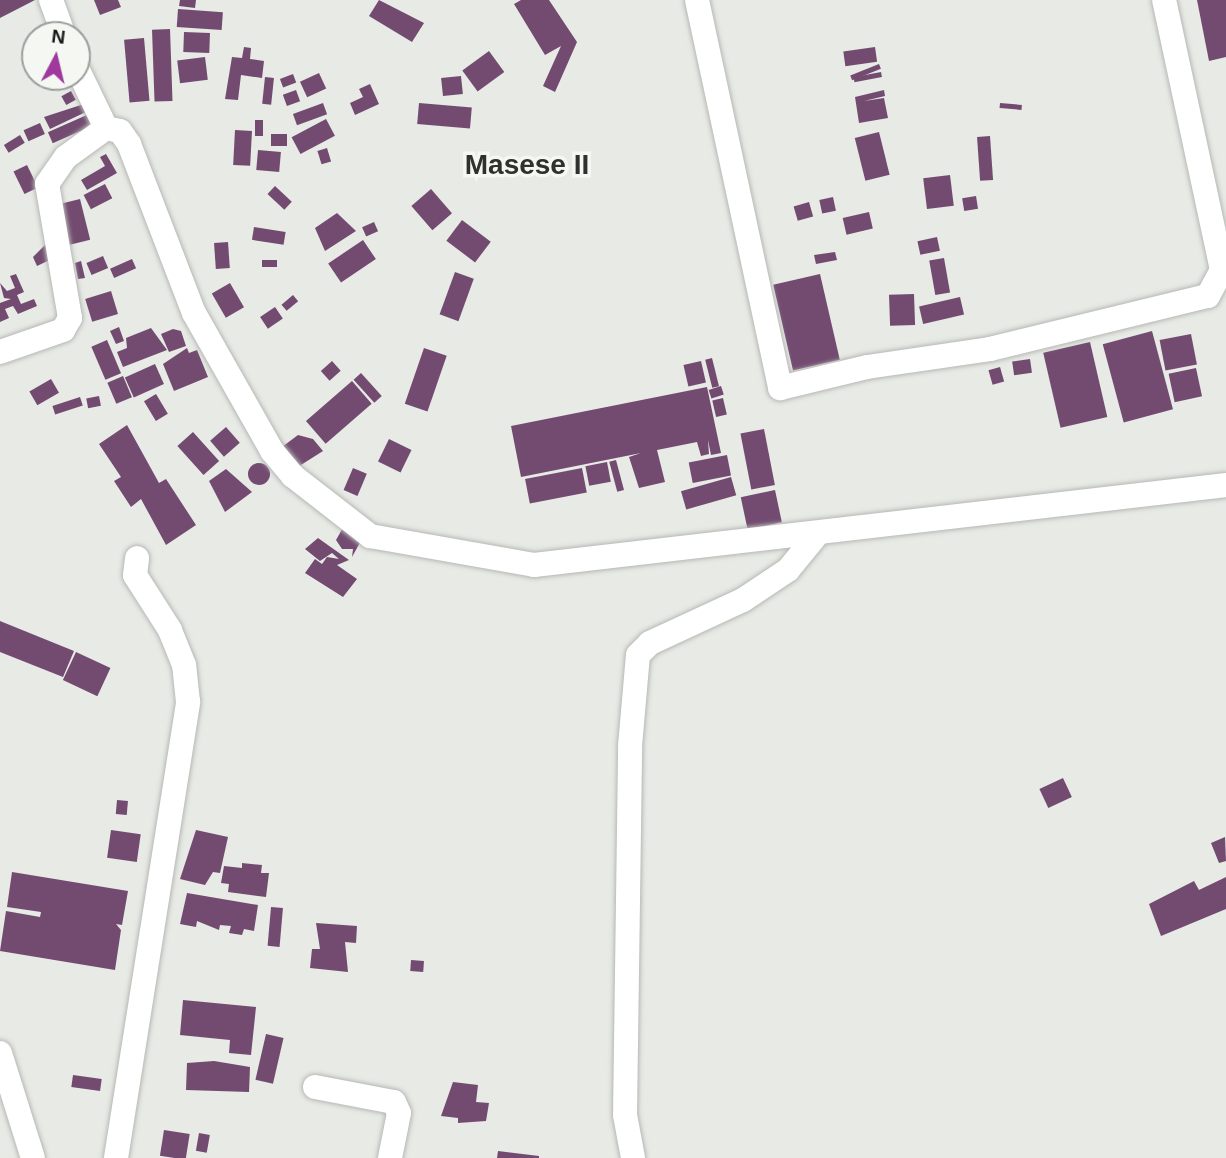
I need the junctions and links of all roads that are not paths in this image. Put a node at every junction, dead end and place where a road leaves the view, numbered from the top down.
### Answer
1 (51, 0) edge
2 (697, 0) edge
3 (1164, 0) edge
4 (59, 21) edge
5 (88, 91) edge
6 (106, 128) junction
7 (0, 352) edge
8 (1226, 485) edge
9 (815, 537) junction
10 (137, 558) dead end
11 (0, 1053) edge
12 (315, 1087) dead end
13 (33, 1158) edge
14 (116, 1158) edge
15 (390, 1158) edge
16 (633, 1158) edge

1 - 4 street
2 - 3 street
5 - 6 street
6 - 7 street
6 - 9 street
8 - 9 street
9 - 16 street
10 - 14 street
11 - 13 street
12 - 15 street

